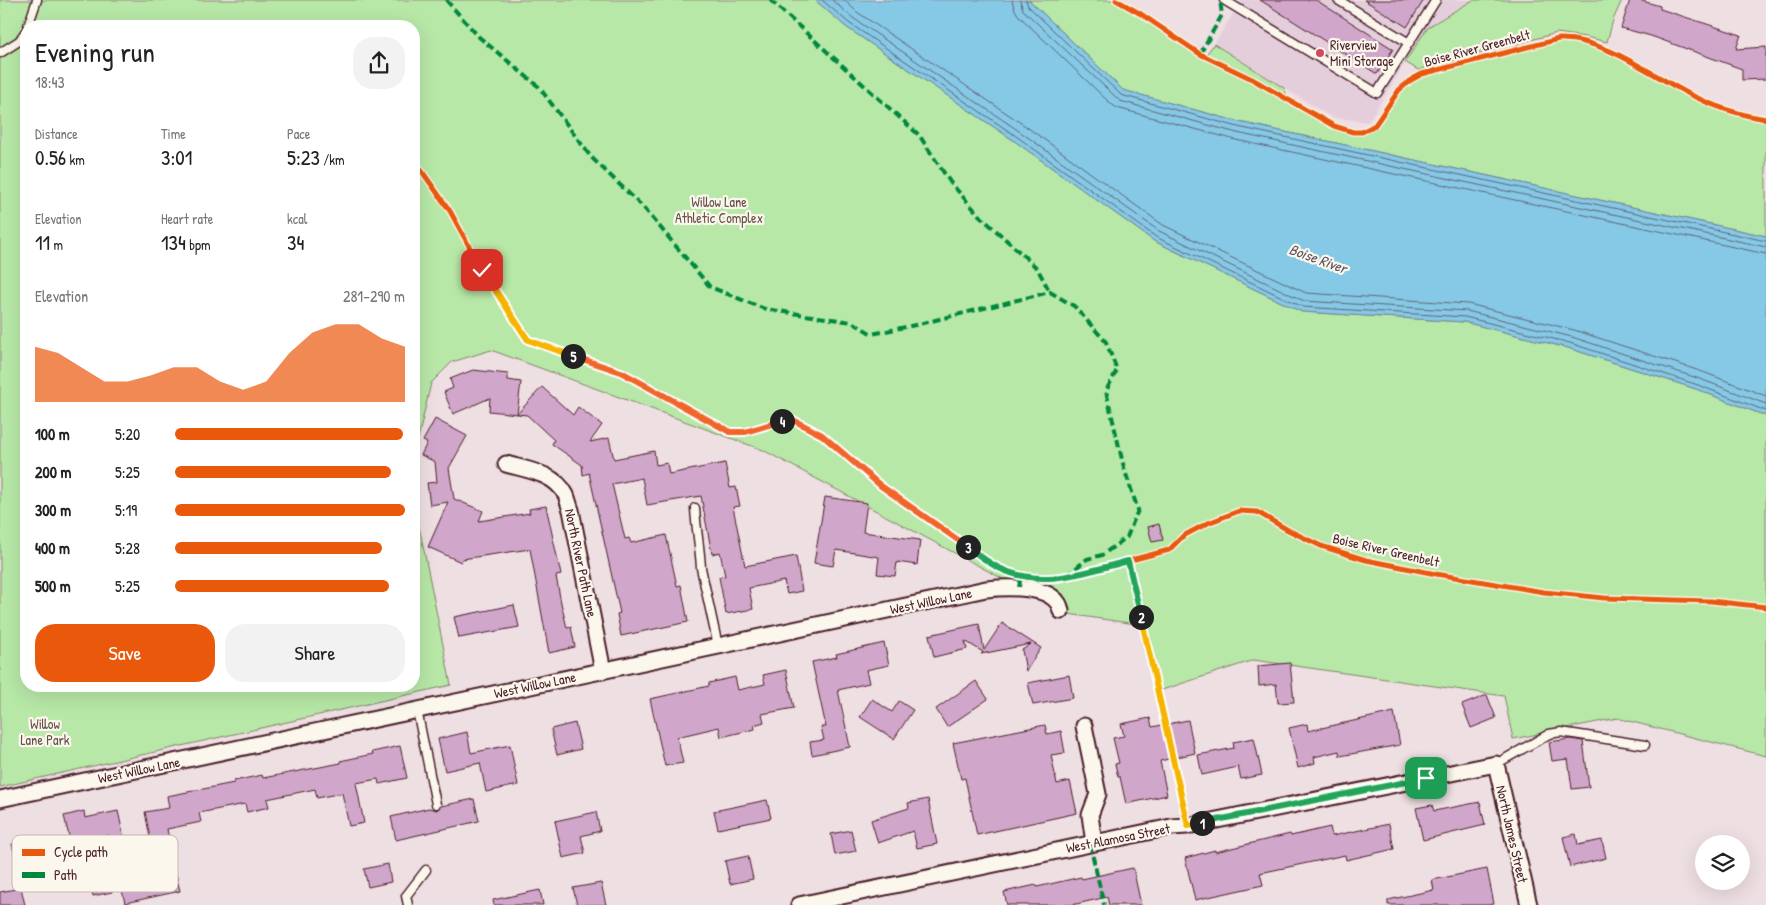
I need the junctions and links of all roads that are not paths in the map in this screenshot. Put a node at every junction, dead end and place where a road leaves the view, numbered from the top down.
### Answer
1 (37, 0) edge
2 (1224, 0) edge
3 (1338, 0) edge
4 (1436, 0) edge
5 (30, 20) edge
6 (20, 40) edge
7 (1409, 43) junction
8 (0, 53) edge
9 (506, 464) dead end
10 (695, 508) dead end
11 (1061, 611) dead end
12 (718, 646) junction
13 (604, 671) junction
14 (417, 710) junction
15 (1084, 726) dead end
16 (1645, 745) dead end
17 (1496, 764) junction
18 (0, 799) edge
19 (436, 804) dead end
20 (1094, 843) junction
21 (426, 870) dead end
22 (408, 905) edge
23 (799, 905) edge
24 (1529, 905) edge

1 - 5 lane
2 - 7 lane
3 - 7 lane
4 - 7 lane
6 - 8 lane
9 - 13 street, North River Path Lane
10 - 12 lane
11 - 12 street, West Willow Lane
12 - 13 street, West Willow Lane
13 - 14 street, West Willow Lane
14 - 18 street, West Willow Lane
14 - 19 lane
15 - 20 street
16 - 17 lane
17 - 20 street, West Alamosa Street
17 - 24 street, North James Street
20 - 23 street, West Alamosa Street
21 - 22 lane

